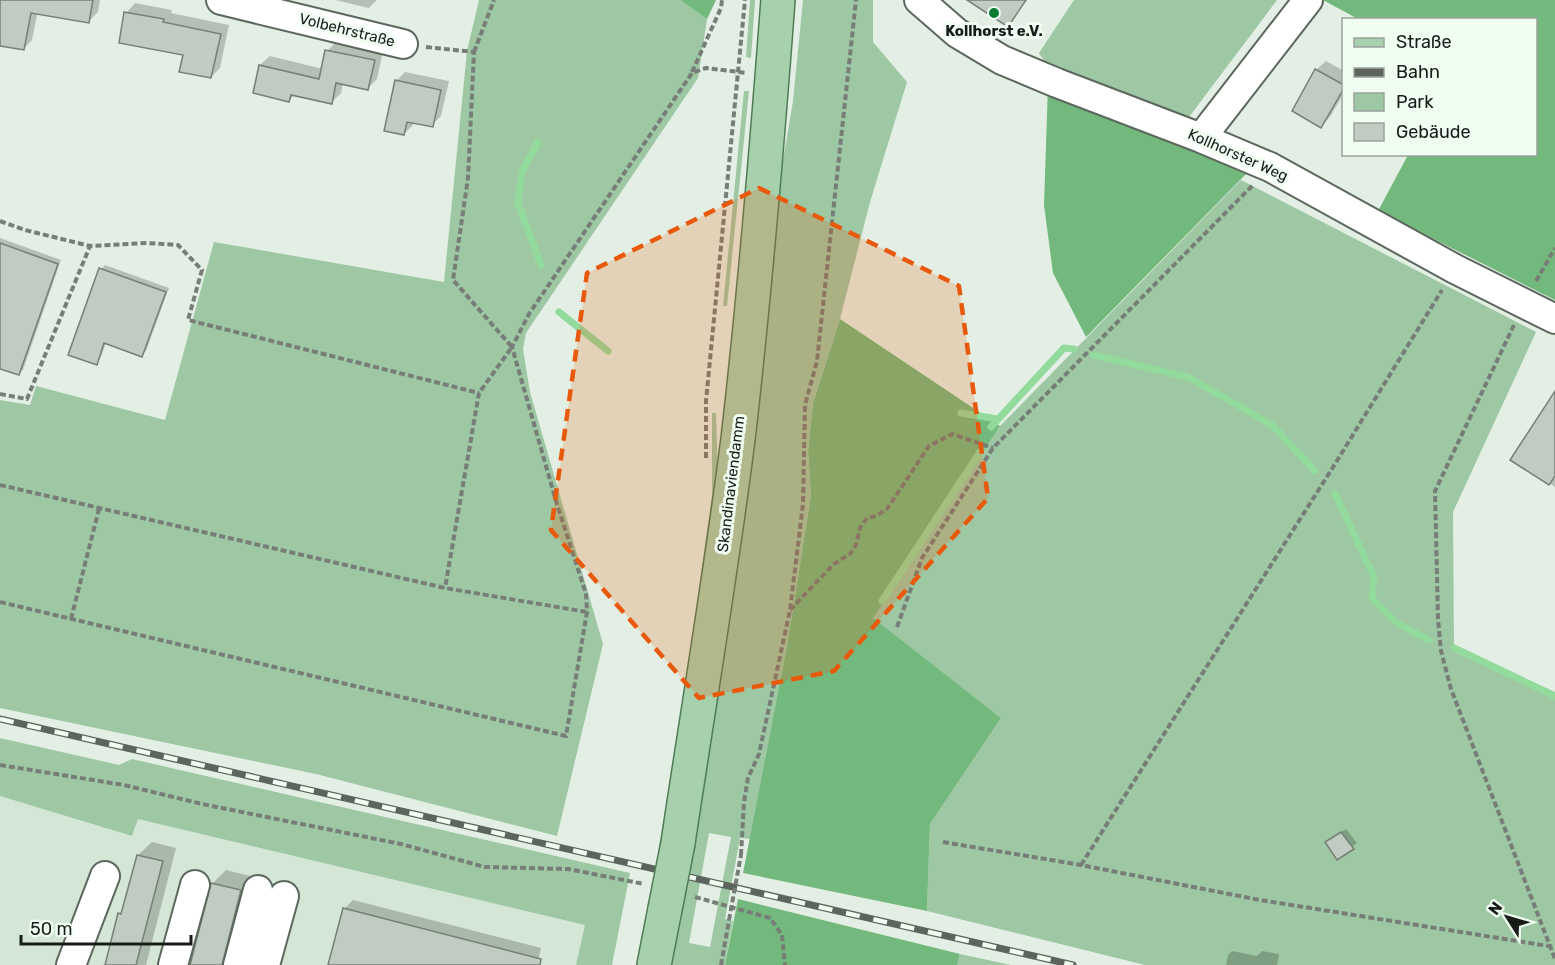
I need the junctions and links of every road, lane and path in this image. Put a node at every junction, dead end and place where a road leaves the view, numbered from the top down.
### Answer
1 (221, 0) edge
2 (494, 0) edge
3 (722, 0) edge
4 (745, 0) edge
5 (777, 0) edge
6 (856, 0) edge
7 (919, 0) edge
8 (1308, 0) edge
9 (402, 44) joint
10 (474, 52) junction
11 (738, 72) junction
12 (692, 73) junction
13 (1201, 138) junction
14 (1270, 167) junction
15 (0, 220) edge
16 (90, 246) junction
17 (1555, 248) edge
18 (1455, 269) junction
19 (1524, 304) junction
20 (1555, 319) edge
21 (512, 347) junction
22 (479, 393) junction
23 (0, 394) edge
24 (993, 448) junction
25 (706, 460) dead end
26 (0, 485) edge
27 (99, 509) junction
28 (445, 588) junction
29 (0, 603) edge
30 (790, 610) junction
31 (587, 612) junction
32 (71, 619) junction
33 (897, 627) dead end
34 (0, 765) edge
35 (943, 842) dead end
36 (1081, 865) junction
37 (105, 876) dead end
38 (195, 885) dead end
39 (668, 897) junction
40 (1553, 947) edge
41 (1555, 959) edge
42 (71, 965) edge
43 (173, 965) edge
44 (238, 965) edge
45 (265, 965) edge
46 (654, 965) edge
47 (721, 965) edge
48 (785, 965) edge

1 - 9 street, Volbehrstraße
2 - 10 path
3 - 12 path
4 - 11 path
5 - 39 main road, Skandinaviendamm, bridge
6 - 30 path
7 - 13 street, Kollhorster Weg
8 - 13 street
9 - 10 path
10 - 21 path
11 - 12 path
11 - 25 path
12 - 21 path
13 - 14 street, Kollhorster Weg
14 - 18 street, Kollhorster Weg
14 - 24 path
15 - 16 path
16 - 22 path
16 - 23 path
17 - 19 path
18 - 19 street, Kollhorster Weg
18 - 36 path
19 - 20 street, Kollhorster Weg
19 - 40 path
21 - 22 path
21 - 31 path
22 - 28 path
24 - 30 path
24 - 33 path
26 - 27 path
27 - 28 path
27 - 32 path
28 - 31 path
29 - 32 path
30 - 47 path, bridge
31 - 32 path
34 - 39 path
35 - 36 path
36 - 40 path
37 - 42 street
38 - 43 street
39 - 46 main road, Skandinaviendamm
39 - 48 path
40 - 41 path
44 - 45 street

